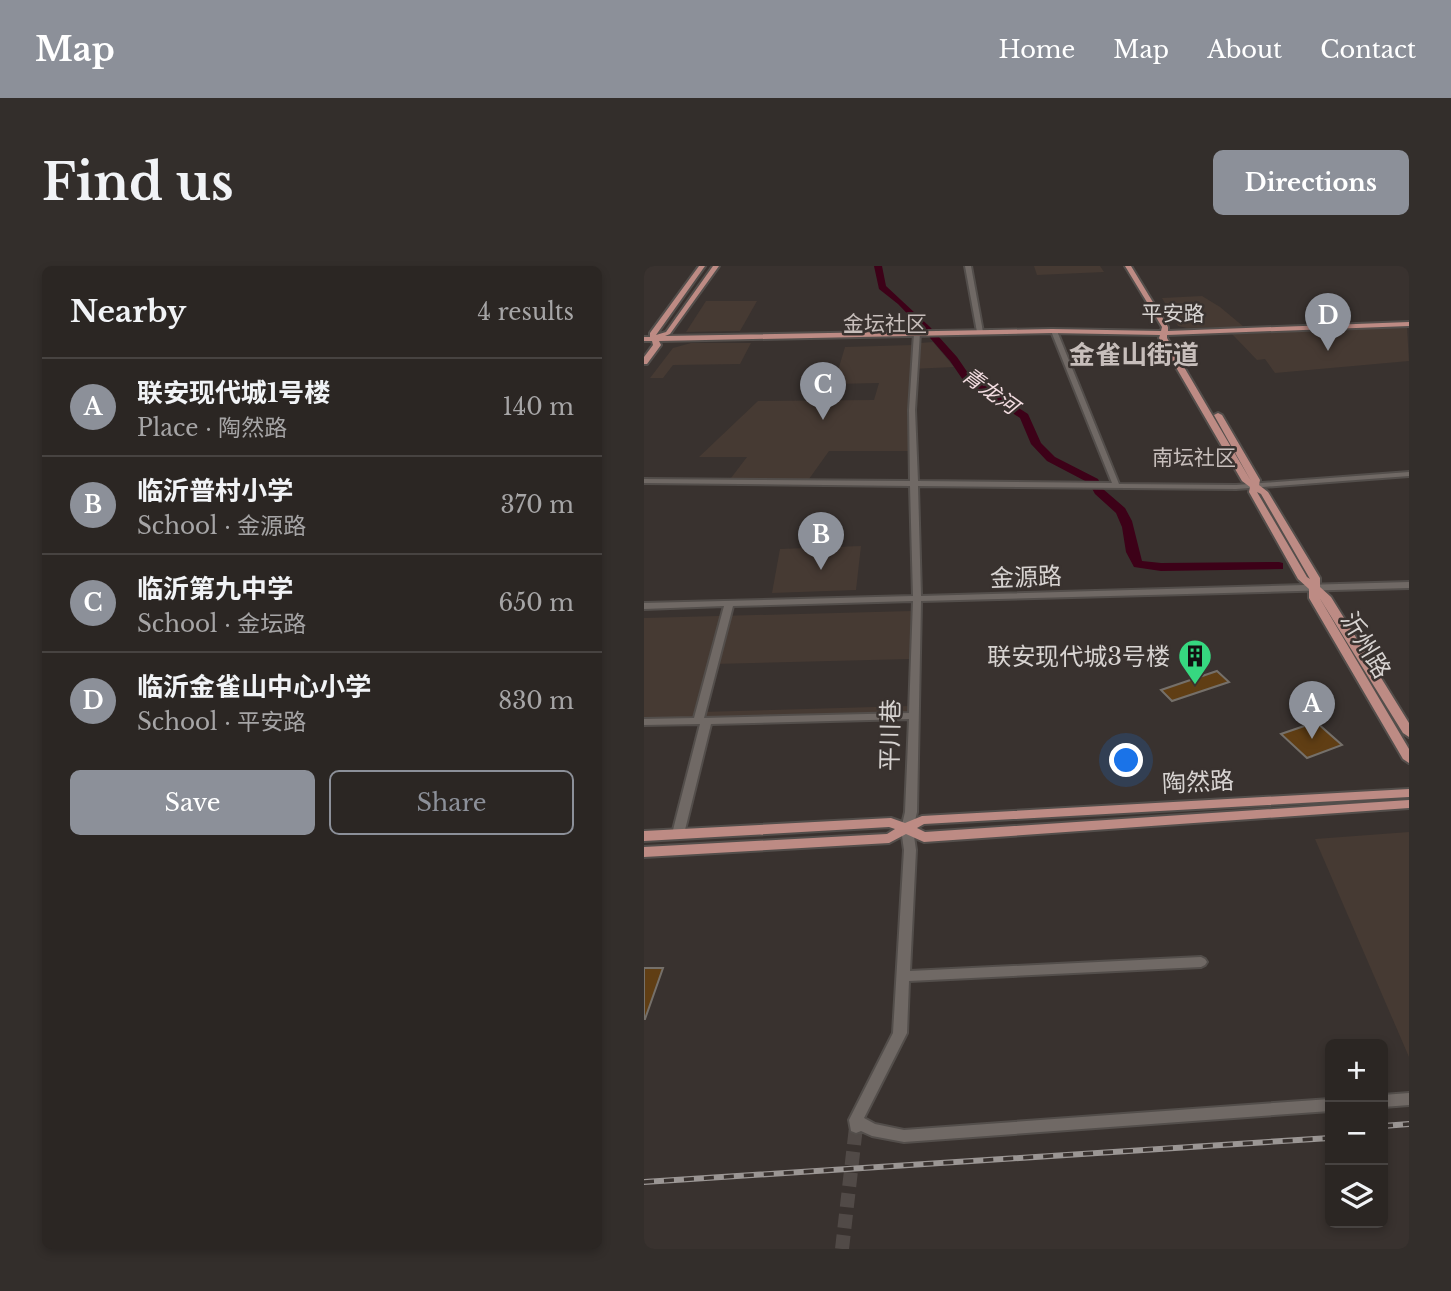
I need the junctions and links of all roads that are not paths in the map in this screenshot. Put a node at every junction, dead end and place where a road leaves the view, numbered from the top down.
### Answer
1 (702, 266) edge
2 (716, 266) edge
3 (968, 266) edge
4 (1121, 266) edge
5 (1128, 266) edge
6 (1409, 324) edge
7 (1055, 331) junction
8 (980, 332) junction
9 (1164, 332) junction
10 (920, 333) junction
11 (655, 338) junction
12 (644, 341) edge
13 (644, 362) edge
14 (1409, 474) edge
15 (644, 481) edge
16 (916, 483) junction
17 (1116, 485) junction
18 (1252, 486) junction
19 (1409, 585) edge
20 (1314, 588) junction
21 (917, 599) junction
22 (729, 604) junction
23 (644, 606) edge
24 (913, 716) junction
25 (702, 721) junction
26 (644, 722) edge
27 (1409, 733) edge
28 (1409, 760) edge
29 (1409, 793) edge
30 (1409, 804) edge
31 (907, 829) junction
32 (678, 834) junction
33 (644, 836) edge
34 (644, 852) edge
35 (1201, 962) dead end
36 (903, 976) junction
37 (1409, 1099) edge
38 (1388, 1101) edge
39 (1325, 1105) edge

1 - 11 main road
2 - 11 main road
3 - 8 street
4 - 9 main road, 沂州路
5 - 9 main road, 沂州路
6 - 9 main road, 平安路
7 - 8 main road, 平安路
7 - 9 main road, 平安路
7 - 17 street
8 - 10 main road, 平安路
9 - 18 main road, 沂州路
10 - 11 main road
10 - 16 street, 平川巷
11 - 12 main road
11 - 13 main road
14 - 18 street
15 - 16 street
16 - 17 street
16 - 21 street, 平川巷
17 - 18 street
18 - 20 main road, 沂州路
19 - 20 street, 金源路
20 - 21 street, 金源路
20 - 27 main road, 沂州路
20 - 28 main road, 沂州路
21 - 22 street, 金源路
21 - 24 street, 平川巷
22 - 23 street, 金源路
22 - 25 street
24 - 25 street
24 - 31 street, 平川巷
25 - 26 street
25 - 32 street
29 - 31 main road, 陶然路
30 - 31 main road, 陶然路
31 - 32 main road, 陶然路
31 - 34 main road, 陶然路
31 - 36 street, 平川巷
32 - 33 main road, 陶然路
35 - 36 street
36 - 39 street, 平川巷
37 - 38 street

